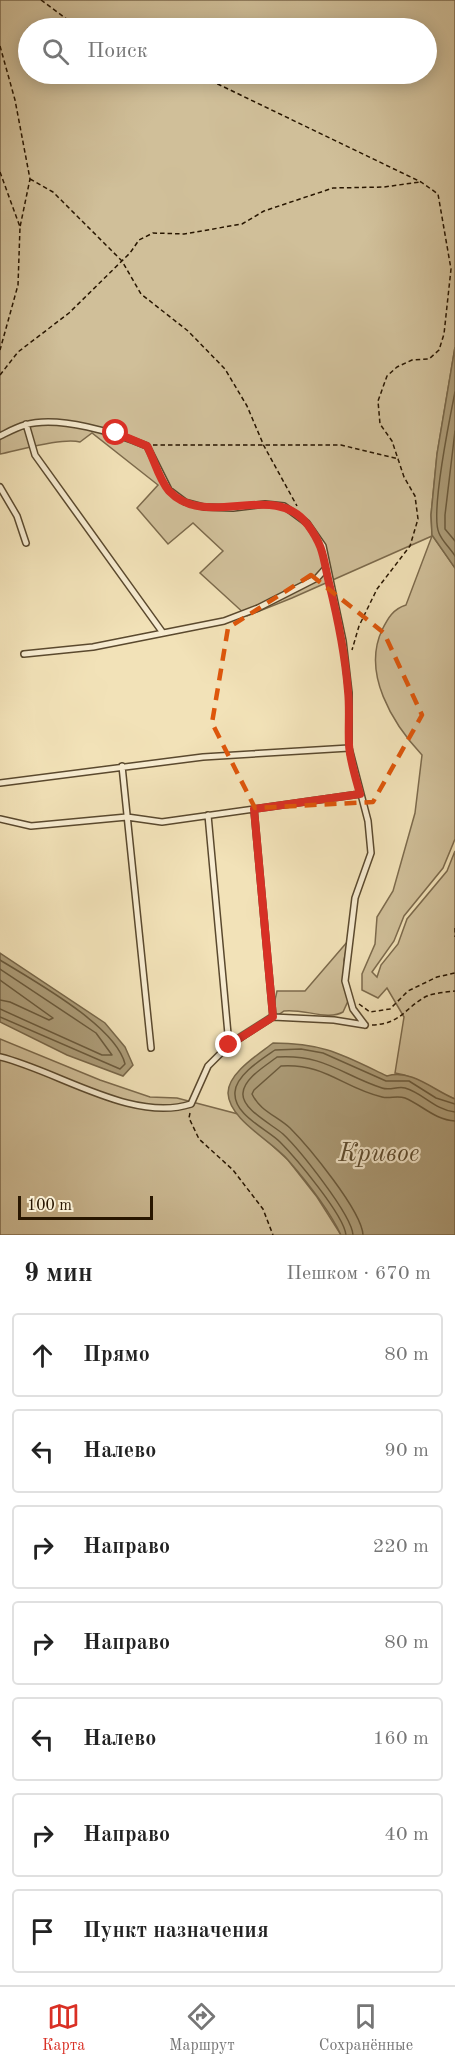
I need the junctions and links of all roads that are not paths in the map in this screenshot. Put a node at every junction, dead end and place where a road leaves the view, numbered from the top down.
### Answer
1 (26, 424) junction
2 (0, 436) edge
3 (0, 487) edge
4 (26, 543) dead end
5 (326, 568) junction
6 (163, 633) junction
7 (24, 654) dead end
8 (349, 748) junction
9 (122, 765) junction
10 (0, 783) edge
11 (360, 794) junction
12 (254, 809) junction
13 (208, 815) junction
14 (127, 817) junction
15 (0, 819) edge
16 (273, 1017) junction
17 (229, 1045) junction
18 (151, 1048) dead end
19 (0, 1057) edge

1 - 2 lane
1 - 5 lane
1 - 6 lane
3 - 4 lane
5 - 6 lane
5 - 8 lane
6 - 7 lane
8 - 9 lane
8 - 11 lane
9 - 10 lane
9 - 14 lane
11 - 12 lane
11 - 16 lane
12 - 13 lane
12 - 16 lane
13 - 14 lane
13 - 17 lane
14 - 15 lane
14 - 18 lane
16 - 17 lane
17 - 19 lane

